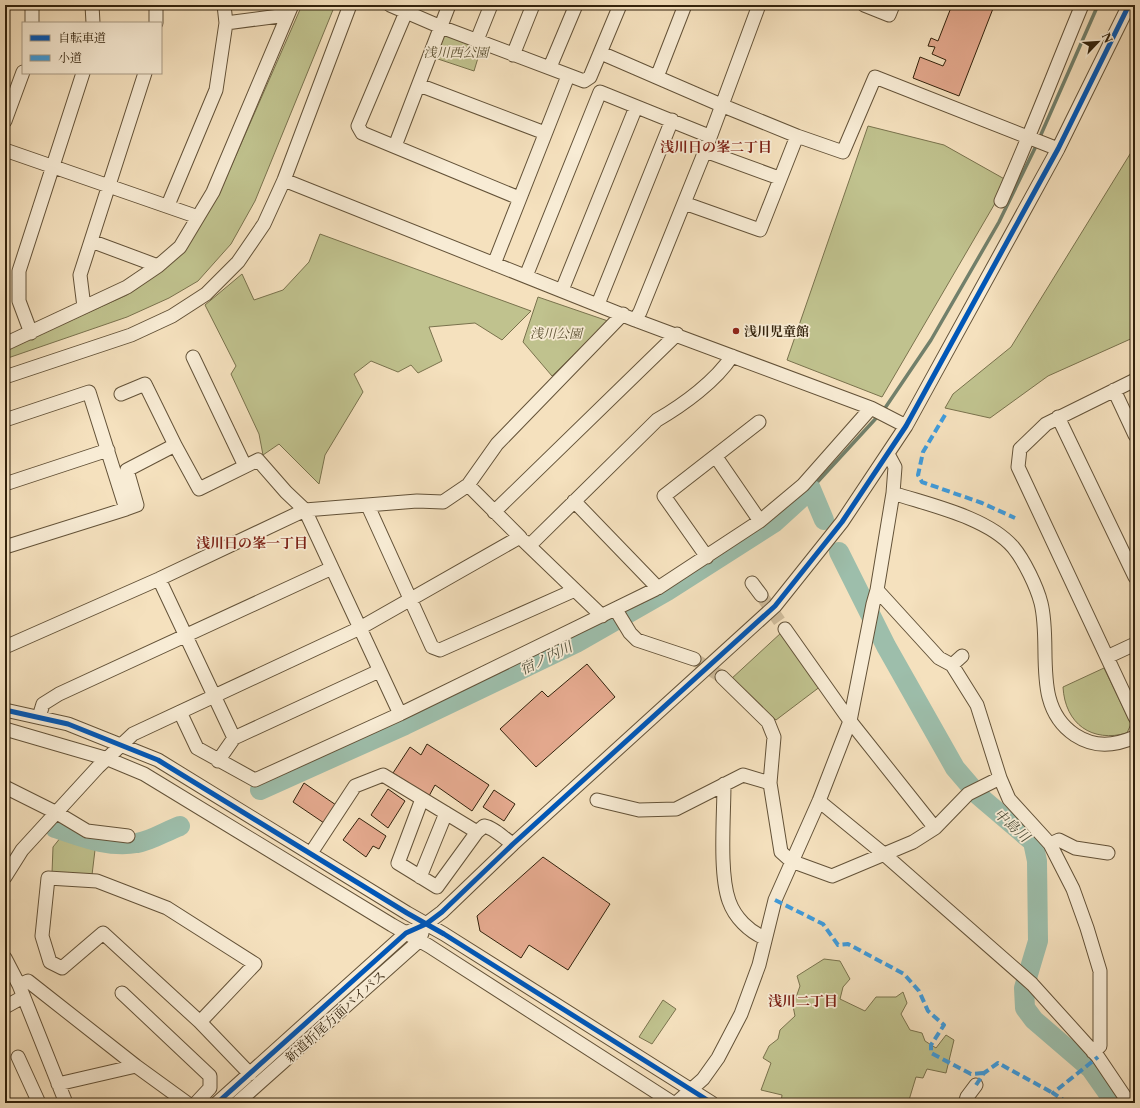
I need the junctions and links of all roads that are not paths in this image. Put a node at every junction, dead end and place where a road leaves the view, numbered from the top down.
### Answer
1 (32, 5) edge
2 (92, 5) edge
3 (156, 5) edge
4 (224, 5) edge
5 (350, 5) edge
6 (390, 5) edge
7 (449, 5) edge
8 (491, 5) edge
9 (533, 5) edge
10 (576, 5) edge
11 (620, 5) edge
12 (685, 5) edge
13 (759, 5) edge
14 (864, 5) edge
15 (893, 5) edge
16 (1082, 5) edge
17 (1128, 5) edge
18 (407, 8) edge
19 (290, 10) edge
20 (32, 22) edge
21 (93, 22) edge
22 (156, 22) edge
23 (226, 22) junction
24 (441, 27) junction
25 (477, 40) junction
26 (601, 53) junction
27 (513, 55) junction
28 (550, 68) junction
29 (22, 74) edge
30 (83, 74) edge
31 (145, 74) edge
32 (568, 76) junction
33 (657, 77) junction
34 (418, 86) junction
35 (721, 105) junction
36 (636, 107) junction
37 (672, 120) junction
38 (5, 121) edge
39 (545, 133) junction
40 (709, 136) junction
41 (797, 136) junction
42 (1036, 139) junction
43 (395, 146) junction
44 (1058, 149) junction
45 (5, 150) edge
46 (704, 151) junction
47 (52, 166) junction
48 (779, 178) junction
49 (284, 180) junction
50 (108, 187) junction
51 (519, 198) junction
52 (1001, 201) dead end
53 (684, 203) junction
54 (168, 205) junction
55 (198, 217) junction
56 (91, 241) junction
57 (494, 264) junction
58 (158, 266) junction
59 (526, 276) junction
60 (562, 290) junction
61 (598, 304) junction
62 (84, 307) junction
63 (629, 317) junction
64 (31, 333) junction
65 (677, 334) junction
66 (5, 344) edge
67 (194, 356) dead end
68 (732, 356) junction
69 (5, 376) edge
70 (1135, 380) edge
71 (1114, 390) junction
72 (121, 394) dead end
73 (878, 411) junction
74 (1058, 417) junction
75 (5, 420) edge
76 (759, 422) dead end
77 (906, 426) junction
78 (1135, 435) edge
79 (175, 445) junction
80 (108, 450) junction
81 (888, 454) junction
82 (716, 457) junction
83 (245, 466) junction
84 (5, 484) edge
85 (468, 485) junction
86 (893, 493) junction
87 (574, 501) junction
88 (368, 506) junction
89 (126, 509) junction
90 (305, 510) junction
91 (494, 512) junction
92 (760, 521) junction
93 (525, 542) junction
94 (5, 547) edge
95 (707, 557) junction
96 (332, 568) junction
97 (1135, 577) edge
98 (159, 580) junction
99 (752, 583) dead end
100 (658, 588) junction
101 (576, 590) junction
102 (877, 590) junction
103 (761, 595) tunnel mouth
104 (410, 600) junction
105 (618, 612) junction
106 (602, 616) junction
107 (360, 628) junction
108 (785, 629) tunnel mouth
109 (186, 636) junction
110 (1135, 644) edge
111 (5, 647) edge
112 (962, 656) dead end
113 (1107, 657) junction
114 (694, 659) tunnel mouth
115 (952, 666) junction
116 (379, 671) junction
117 (722, 677) tunnel mouth
118 (213, 696) junction
119 (5, 710) edge
120 (180, 712) junction
121 (400, 714) junction
122 (39, 717) junction
123 (1135, 717) edge
124 (850, 721) junction
125 (5, 730) edge
126 (234, 738) junction
127 (1135, 738) edge
128 (122, 745) junction
129 (108, 759) junction
130 (218, 761) junction
131 (1000, 778) junction
132 (770, 783) junction
133 (724, 784) junction
134 (5, 787) edge
135 (422, 799) junction
136 (597, 800) dead end
137 (820, 801) junction
138 (57, 813) junction
139 (446, 813) junction
140 (935, 828) junction
141 (476, 832) junction
142 (128, 836) dead end
143 (513, 844) junction
144 (1050, 844) junction
145 (311, 853) junction
146 (1108, 853) dead end
147 (885, 855) junction
148 (791, 861) junction
149 (5, 877) edge
150 (420, 877) junction
151 (426, 924) junction
152 (406, 933) junction
153 (764, 938) junction
154 (418, 941) junction
155 (5, 958) edge
156 (21, 991) junction
157 (122, 993) dead end
158 (5, 1007) edge
159 (200, 1022) junction
160 (1093, 1052) junction
161 (18, 1057) dead end
162 (136, 1066) junction
163 (250, 1074) junction
164 (58, 1084) junction
165 (976, 1085) dead end
166 (691, 1090) junction
167 (39, 1103) edge
168 (66, 1103) edge
169 (187, 1103) edge
170 (196, 1103) edge
171 (217, 1103) edge
172 (237, 1103) edge
173 (675, 1103) edge
174 (712, 1103) edge
175 (965, 1103) edge
176 (1129, 1103) edge

1 - 20 street
2 - 21 street
3 - 22 street
4 - 23 street
5 - 49 street
6 - 18 street
7 - 24 street
8 - 25 street
9 - 27 street
10 - 28 street
11 - 26 street
12 - 33 street
13 - 35 street
14 - 15 street
16 - 42 street
17 - 44 street
18 - 24 street
18 - 43 street
19 - 23 street
19 - 55 street
23 - 54 street
24 - 25 street
24 - 34 street
25 - 27 street
26 - 32 street
26 - 33 street
27 - 28 street
28 - 32 street
29 - 38 street
30 - 47 street
31 - 50 street
32 - 39 street
33 - 35 street
34 - 39 street
34 - 43 street
35 - 40 street
35 - 41 street
36 - 37 street
36 - 59 street
36 - 60 street
37 - 40 street
37 - 61 street
39 - 51 street
40 - 46 street
41 - 42 street
41 - 48 street
42 - 44 street
42 - 52 street
43 - 51 street
44 - 77 street
45 - 47 street
46 - 48 street
46 - 53 street
47 - 50 street
47 - 64 street
48 - 53 street
49 - 57 street
49 - 69 street
50 - 54 street
50 - 56 street
51 - 57 street
53 - 63 street
54 - 55 street
55 - 58 street
56 - 58 street
56 - 62 street
57 - 59 street
58 - 62 street
59 - 60 street
60 - 61 street
61 - 63 street
62 - 64 street
63 - 65 street
63 - 85 street
64 - 66 street
65 - 68 street
65 - 91 street
67 - 83 street
68 - 73 street
68 - 87 street
70 - 71 street
71 - 74 street
71 - 78 street
72 - 79 street
73 - 77 street
73 - 92 street
74 - 97 street
74 - 113 street
75 - 80 street
76 - 82 street
77 - 81 street
79 - 83 street
79 - 89 street
80 - 84 street
80 - 89 street
81 - 86 street
81 - 143 street
82 - 92 street
82 - 95 street
83 - 90 street
85 - 88 street
85 - 91 street
86 - 102 street
86 - 127 street
87 - 93 street
87 - 100 street
88 - 90 street
88 - 104 street
89 - 94 street
90 - 96 street
90 - 98 street
91 - 93 street
92 - 95 street
93 - 101 street
93 - 104 street
95 - 100 street
96 - 107 street
96 - 109 street
98 - 109 street
98 - 111 street
99 - 103 street
100 - 105 street
101 - 104 street
101 - 106 street
102 - 115 street
102 - 124 street
104 - 107 street
105 - 106 street
105 - 114 street
106 - 121 street
107 - 116 street
107 - 118 street
108 - 124 street
109 - 118 street
109 - 122 street
110 - 113 street
112 - 115 street
113 - 123 street
115 - 131 street
116 - 121 street
116 - 126 street
117 - 132 street
118 - 120 street
118 - 126 street
119 - 122 street
120 - 128 street
120 - 130 street
121 - 130 street
122 - 128 street
124 - 137 street
124 - 140 street
125 - 129 street
126 - 130 street
128 - 129 street
128 - 145 street
129 - 138 street
129 - 152 street
131 - 140 street
131 - 144 street
132 - 133 street
132 - 148 street
133 - 136 street
133 - 153 street
134 - 138 street
135 - 139 street
135 - 145 street
135 - 150 street
137 - 147 street
137 - 148 street
138 - 142 street
138 - 149 street
139 - 141 street
139 - 150 street
140 - 147 street
141 - 143 street
141 - 150 street
143 - 151 street
144 - 146 street
144 - 160 street
145 - 151 street
147 - 148 street
147 - 160 street
148 - 153 street
151 - 152 street
151 - 154 street, 新道折尾方面バイパス
151 - 166 street
152 - 154 street
152 - 163 street
153 - 166 street
154 - 172 street, 新道折尾方面バイパス
154 - 173 street
155 - 156 street
156 - 158 street
156 - 162 street
156 - 164 street
157 - 170 street
159 - 159 street
159 - 163 street
160 - 176 street
161 - 167 street
162 - 164 street
162 - 169 street
163 - 171 street
164 - 168 street
165 - 175 street
166 - 173 street
166 - 174 street

